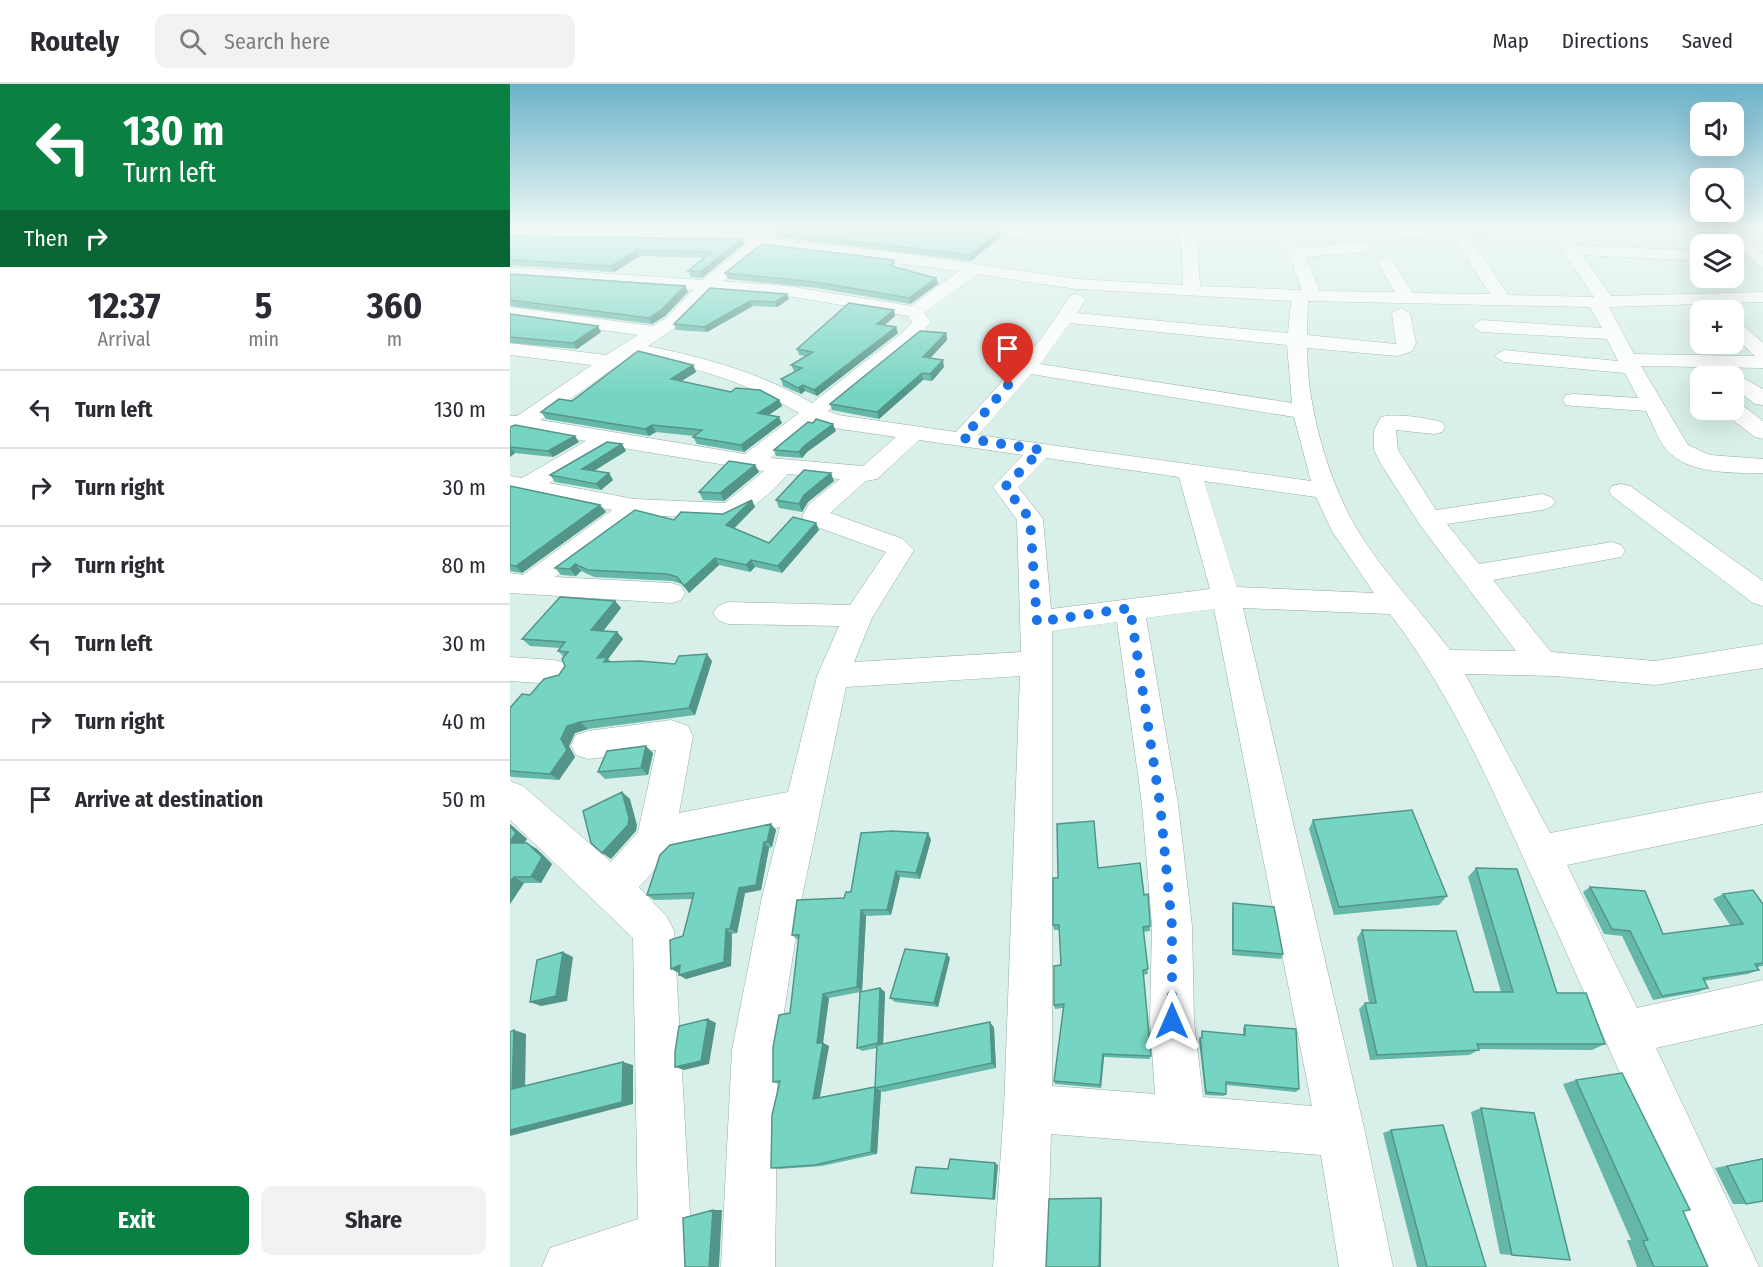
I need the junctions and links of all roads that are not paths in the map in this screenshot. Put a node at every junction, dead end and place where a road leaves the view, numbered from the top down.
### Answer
1 (680, 283) edge
2 (954, 283) edge
3 (1080, 283) edge
4 (1148, 283) edge
5 (1192, 283) edge
6 (1303, 283) edge
7 (1402, 283) edge
8 (1491, 283) edge
9 (1590, 283) edge
10 (707, 285) junction
11 (1192, 291) junction
12 (1306, 296) junction
13 (1763, 297) edge
14 (1501, 298) junction
15 (1743, 300) edge
16 (1415, 301) junction
17 (1600, 302) junction
18 (1690, 304) edge
19 (510, 312) edge
20 (914, 312) junction
21 (1066, 317) junction
22 (1481, 326) dead end
23 (660, 332) junction
24 (1616, 334) junction
25 (1744, 336) edge
26 (1299, 341) junction
27 (632, 348) junction
28 (510, 349) edge
29 (1763, 353) edge
30 (1504, 357) dead end
31 (610, 361) junction
32 (1678, 361) junction
33 (1710, 362) junction
34 (1763, 362) edge
35 (1629, 364) junction
36 (1716, 366) edge
37 (1024, 367) junction
38 (1690, 371) edge
39 (1744, 386) edge
40 (1763, 399) edge
41 (1574, 400) dead end
42 (1653, 405) junction
43 (814, 411) junction
44 (1305, 412) junction
45 (1744, 418) edge
46 (516, 422) edge
47 (1434, 427) dead end
48 (915, 431) junction
49 (1763, 432) edge
50 (608, 438) junction
51 (963, 438) junction
52 (1041, 450) junction
53 (750, 462) junction
54 (779, 466) junction
55 (1763, 466) edge
56 (1189, 471) junction
57 (860, 474) junction
58 (519, 484) edge
59 (1327, 491) junction
60 (1621, 491) dead end
61 (1542, 502) dead end
62 (634, 507) junction
63 (1429, 519) junction
64 (1612, 551) dead end
65 (1473, 574) junction
66 (520, 584) edge
67 (670, 593) dead end
68 (1763, 596) edge
69 (1226, 597) junction
70 (1396, 604) junction
71 (1130, 608) junction
72 (728, 613) dead end
73 (858, 616) junction
74 (1037, 622) junction
75 (1443, 662) junction
76 (1036, 663) junction
77 (1543, 664) junction
78 (1757, 665) edge
79 (510, 669) edge
80 (554, 672) dead end
81 (833, 676) junction
82 (588, 746) dead end
83 (510, 797) edge
84 (803, 806) junction
85 (1763, 807) edge
86 (655, 840) junction
87 (1541, 854) junction
88 (612, 890) junction
89 (1763, 1002) edge
90 (1624, 1033) junction
91 (1029, 1108) junction
92 (1181, 1120) junction
93 (1341, 1132) junction
94 (665, 1252) edge
95 (569, 1267) edge
96 (748, 1267) edge
97 (1020, 1267) edge
98 (1366, 1267) edge
99 (1732, 1267) edge

1 - 10 street
2 - 20 street
3 - 21 street
4 - 11 street
5 - 11 street
6 - 12 street
7 - 16 street
8 - 14 street
9 - 17 street
10 - 20 street
10 - 23 street
11 - 12 street
12 - 16 street
12 - 26 street
13 - 15 street
14 - 16 street
14 - 17 street
16 - 26 street
17 - 18 street
17 - 24 street
19 - 23 street
20 - 43 street
21 - 26 street
21 - 37 street
22 - 24 street
23 - 27 street
24 - 35 street
25 - 29 street
26 - 44 street
27 - 31 street
27 - 43 street
28 - 31 street
30 - 35 street
31 - 46 street
32 - 33 street
32 - 35 street
32 - 38 street
33 - 34 street
33 - 36 street
35 - 42 street
37 - 44 street
37 - 51 street
39 - 40 street
41 - 42 street
42 - 55 street
43 - 48 street
43 - 53 street
44 - 59 street
45 - 49 street
46 - 50 street
47 - 63 street
48 - 51 street
48 - 57 street
50 - 53 street
50 - 58 street
51 - 52 street
52 - 56 street
52 - 74 street
53 - 54 street
54 - 57 street
54 - 62 street
56 - 59 street
56 - 69 street
57 - 73 street
58 - 62 street
59 - 70 street
60 - 68 street
61 - 63 street
62 - 66 street
63 - 65 street
64 - 65 street
65 - 77 street
66 - 67 street
69 - 70 street
69 - 71 street
69 - 93 street
70 - 75 street
71 - 74 street
71 - 92 street
72 - 73 street
73 - 81 street
74 - 76 street
75 - 77 street
75 - 87 street
76 - 81 street
76 - 91 street
77 - 78 street
79 - 80 street
81 - 84 street
82 - 86 street
83 - 88 street
84 - 86 street
84 - 96 street
85 - 87 street
86 - 88 street
87 - 90 street
88 - 94 street
89 - 90 street
90 - 99 street
91 - 92 street
91 - 97 street
92 - 93 street
93 - 98 street
94 - 95 street

